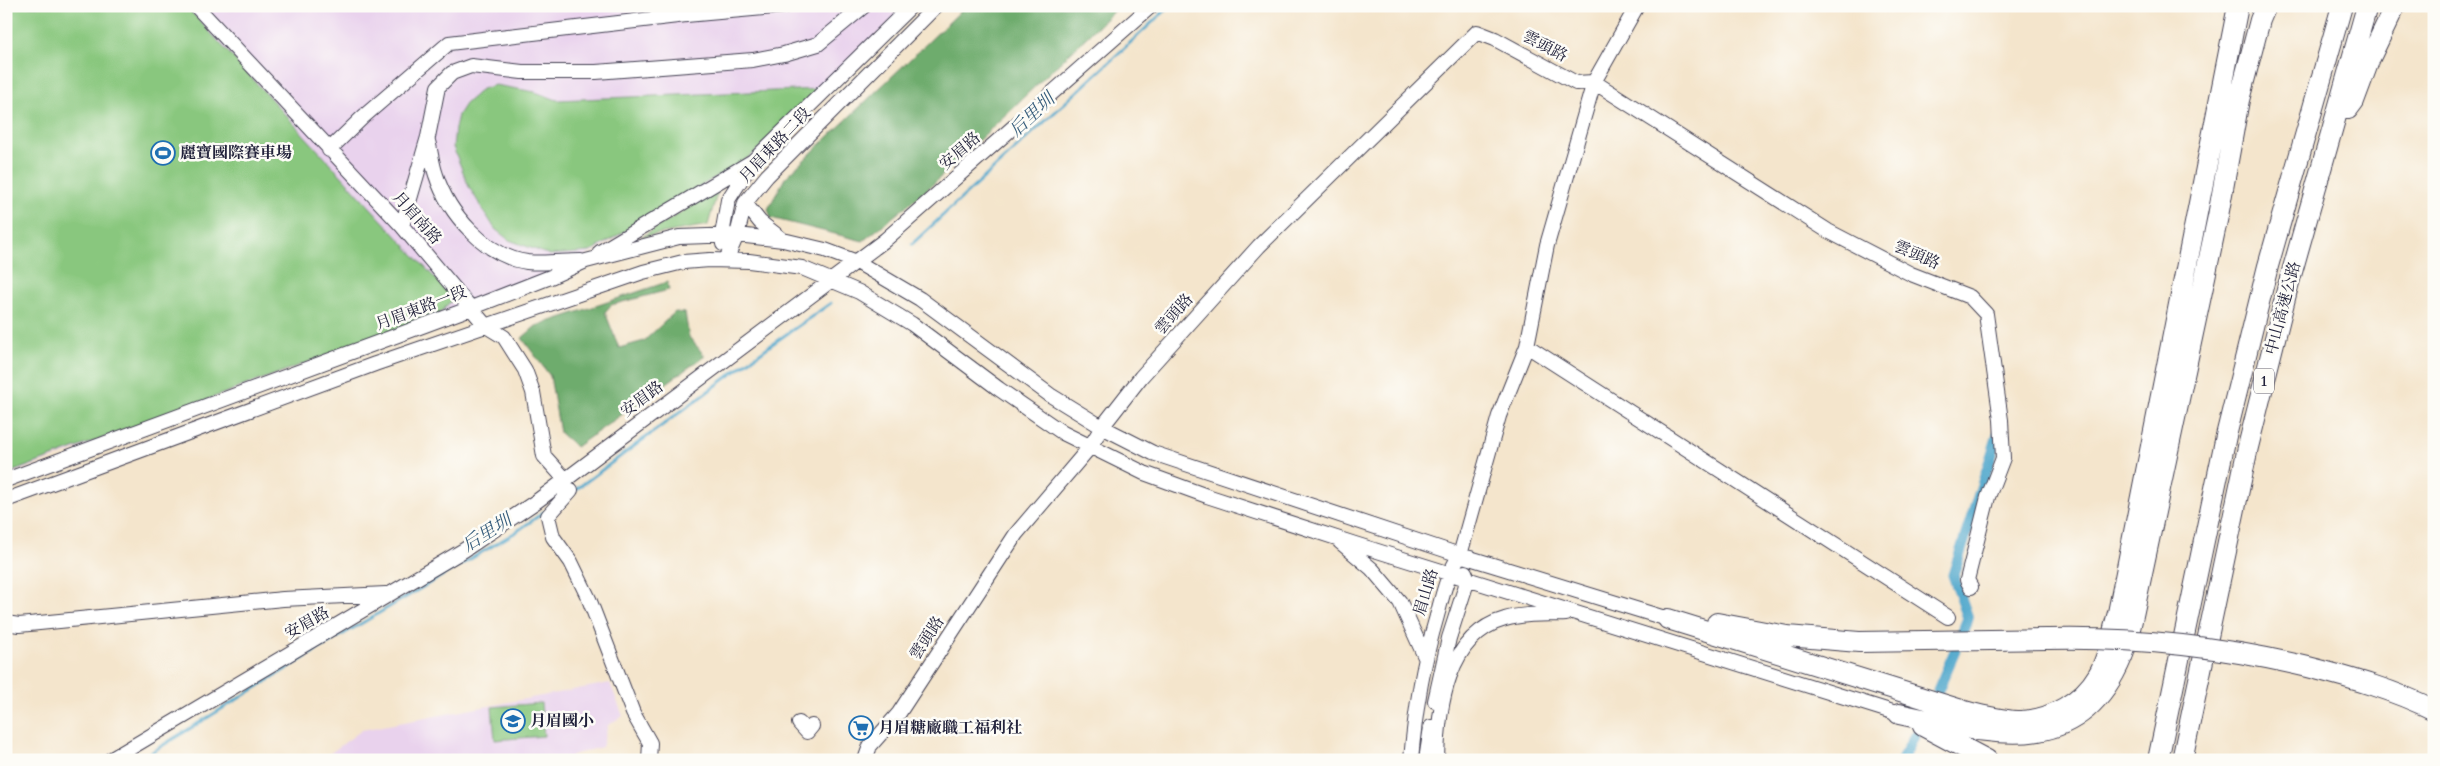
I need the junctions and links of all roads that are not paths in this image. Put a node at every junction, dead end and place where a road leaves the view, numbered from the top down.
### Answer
1 (196, 6) edge
2 (785, 6) edge
3 (864, 6) edge
4 (911, 6) edge
5 (936, 6) edge
6 (1151, 6) edge
7 (1637, 6) edge
8 (2238, 6) edge
9 (2266, 6) edge
10 (2342, 6) edge
11 (2367, 6) edge
12 (2395, 6) edge
13 (1594, 82) junction
14 (2333, 129) junction
15 (428, 137) junction
16 (329, 150) junction
17 (753, 161) junction
18 (745, 203) junction
19 (402, 226) junction
20 (722, 235) junction
21 (737, 235) junction
22 (783, 240) junction
23 (726, 260) junction
24 (586, 261) junction
25 (856, 262) junction
26 (832, 280) junction
27 (471, 308) junction
28 (486, 326) junction
29 (1527, 346) junction
30 (1102, 427) junction
31 (1090, 447) junction
32 (6, 480) edge
33 (568, 484) junction
34 (6, 500) edge
35 (1334, 537) junction
36 (1460, 555) junction
37 (1449, 572) junction
38 (1468, 579) junction
39 (1971, 587) dead end
40 (390, 594) junction
41 (1575, 614) junction
42 (1948, 617) dead end
43 (1668, 619) junction
44 (6, 623) edge
45 (1425, 657) junction
46 (2434, 710) edge
47 (1899, 714) junction
48 (110, 760) edge
49 (649, 760) edge
50 (865, 760) edge
51 (1411, 760) edge
52 (1426, 760) edge
53 (1438, 760) edge
54 (1987, 760) edge
55 (2158, 760) edge
56 (2182, 760) edge

1 - 16 street, 月眉南路
2 - 16 street
3 - 15 street
4 - 17 street, 月眉東路二段
5 - 18 street, 月眉東路二段
6 - 25 street, 安眉路
7 - 13 street
8 - 43 highway
9 - 47 highway
10 - 55 highway, 中山高速公路 / 1
11 - 14 highway, 中山高速公路 / 1
12 - 14 highway
13 - 29 street
13 - 30 street, 雲頭路
13 - 39 street, 雲頭路
14 - 56 highway, 中山高速公路 / 1
15 - 19 street
15 - 24 street
16 - 19 street, 月眉南路
17 - 20 street, 月眉東路二段
17 - 24 street
18 - 21 street, 月眉東路二段
18 - 22 street
19 - 27 street, 月眉南路
20 - 21 street, 月眉東路一段
20 - 23 street, 月眉東路二段
20 - 24 street, 月眉東路一段
21 - 22 street, 月眉東路一段
21 - 23 street, 月眉東路二段
22 - 25 street, 月眉東路一段
23 - 26 street
23 - 28 street
24 - 27 street, 月眉東路一段
25 - 26 street, 安眉路
25 - 30 street, 月眉東路一段
26 - 31 street
26 - 33 street, 安眉路
27 - 28 street, 月眉南路
27 - 32 street, 月眉東路一段
28 - 33 street, 月眉南路
28 - 34 street
29 - 36 street
29 - 42 street
30 - 31 street, 雲頭路
30 - 36 street, 月眉東路一段
31 - 35 street
31 - 50 street, 雲頭路
33 - 40 street, 安眉路
33 - 49 street
35 - 37 street
35 - 45 street
36 - 37 street, 眉山路
36 - 38 street, 眉山路
36 - 43 street, 月眉東路一段
37 - 38 street
37 - 45 street, 眉山路
38 - 41 street
38 - 52 street
40 - 44 street
40 - 48 street, 安眉路
41 - 47 street
41 - 53 street
43 - 46 highway, bridge
45 - 51 street, 眉山路
47 - 54 highway

